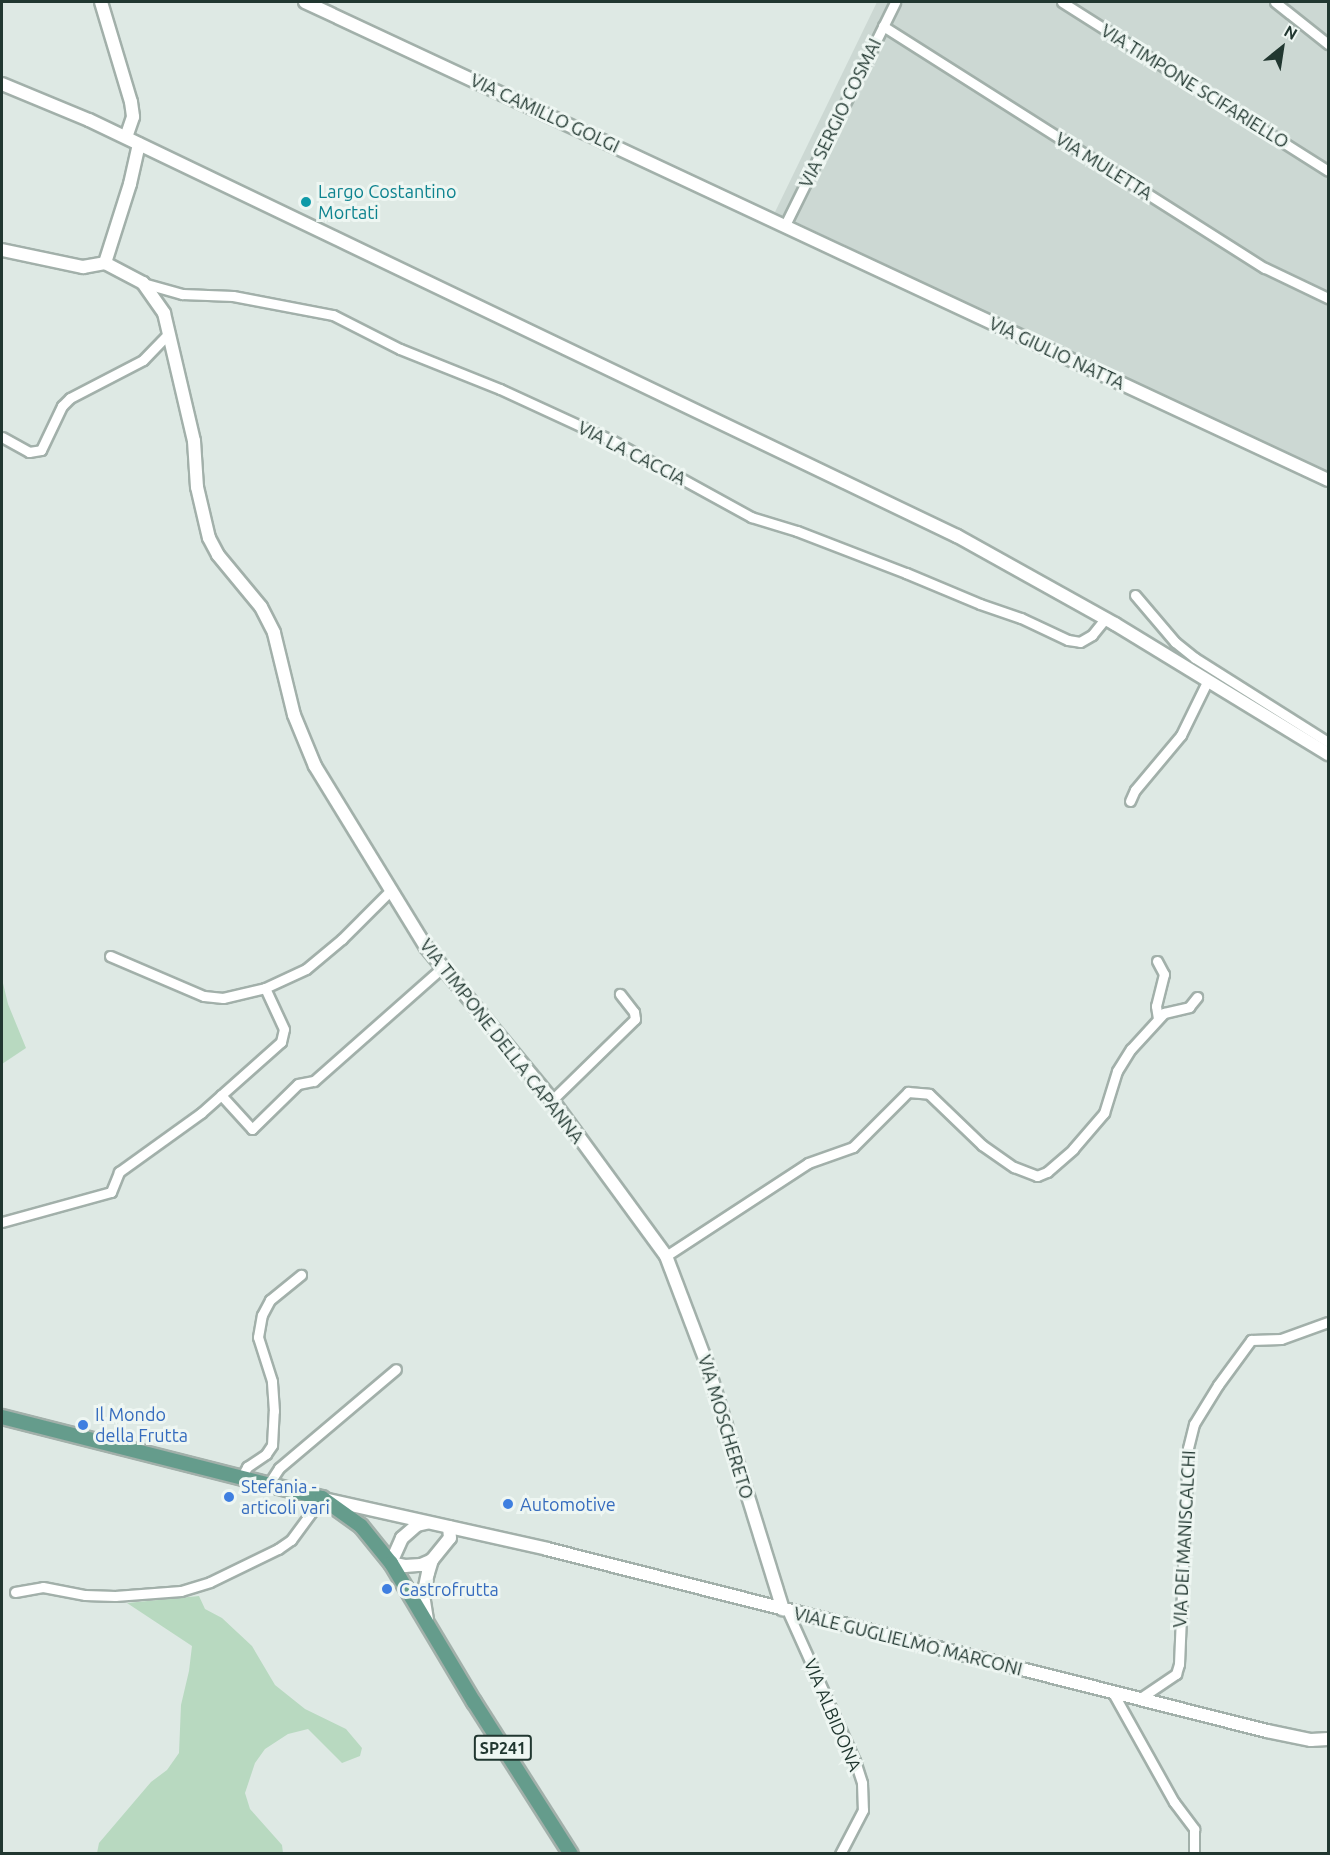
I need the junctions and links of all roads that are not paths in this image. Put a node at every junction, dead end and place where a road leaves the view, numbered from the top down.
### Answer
1 (101, 2) edge
2 (305, 2) edge
3 (895, 2) edge
4 (1062, 2) edge
5 (1275, 2) edge
6 (883, 26) junction
7 (1329, 44) edge
8 (2, 84) edge
9 (126, 137) junction
10 (139, 144) junction
11 (1329, 171) edge
12 (785, 225) junction
13 (2, 250) edge
14 (105, 263) junction
15 (143, 283) junction
16 (1329, 298) edge
17 (168, 334) junction
18 (2, 437) edge
19 (1329, 480) edge
20 (1136, 595) dead end
21 (1105, 619) junction
22 (1208, 680) junction
23 (1329, 742) edge
24 (1329, 754) edge
25 (1130, 801) dead end
26 (391, 890) junction
27 (110, 956) dead end
28 (1157, 961) dead end
29 (443, 968) junction
30 (265, 988) junction
31 (620, 994) dead end
32 (1197, 997) dead end
33 (1158, 1018) junction
34 (221, 1095) junction
35 (552, 1100) junction
36 (2, 1222) edge
37 (663, 1252) junction
38 (300, 1275) dead end
39 (1329, 1322) edge
40 (396, 1369) dead end
41 (2, 1417) edge
42 (241, 1478) junction
43 (268, 1485) junction
44 (321, 1498) junction
45 (426, 1523) junction
46 (449, 1527) junction
47 (488, 1538) junction
48 (448, 1542) junction
49 (432, 1560) junction
50 (391, 1563) junction
51 (15, 1592) dead end
52 (785, 1610) junction
53 (427, 1620) junction
54 (1113, 1693) junction
55 (1139, 1699) junction
56 (1329, 1739) edge
57 (571, 1854) edge
58 (840, 1854) edge
59 (1194, 1854) edge

1 - 9 street
2 - 12 street, VIA CAMILLO GOLGI
3 - 6 street, VIA SERGIO COSMAI
4 - 11 street, VIA TIMPONE SCIFARIELLO
5 - 7 street
6 - 12 street, VIA SERGIO COSMAI
6 - 16 street, VIA MULETTA
8 - 9 street
9 - 10 street
10 - 14 street
10 - 21 street
12 - 19 street, VIA GIULIO NATTA
13 - 14 street
14 - 15 street
15 - 17 street, VIA TIMPONE DELLA CAPANNA
15 - 21 street, VIA LA CACCIA
17 - 18 street
17 - 26 street, VIA TIMPONE DELLA CAPANNA
20 - 23 street
21 - 22 street
22 - 24 street
22 - 25 street
26 - 29 street, VIA TIMPONE DELLA CAPANNA
26 - 30 street
27 - 30 street
28 - 33 street
29 - 34 street
29 - 35 street, VIA TIMPONE DELLA CAPANNA
30 - 34 street
31 - 35 street
32 - 33 street
33 - 37 street
34 - 36 street
35 - 37 street, VIA TIMPONE DELLA CAPANNA
37 - 52 street, VIA MOSCHERETO
38 - 42 street
39 - 55 street, VIA DEI MANISCALCHI
40 - 43 street
41 - 42 main road
42 - 43 main road
43 - 44 main road
44 - 45 street
44 - 50 main road, SP241
44 - 51 street
45 - 46 street
45 - 50 street
46 - 47 street
46 - 48 street
47 - 48 street
47 - 52 street, VIALE GUGLIELMO MARCONI
48 - 49 street
49 - 50 street
49 - 53 street
50 - 53 main road, SP241
52 - 54 street, VIALE GUGLIELMO MARCONI
52 - 58 street, VIA ALBIDONA
53 - 57 main road, SP241
54 - 55 street, VIALE GUGLIELMO MARCONI
54 - 59 street
55 - 56 street, VIALE GUGLIELMO MARCONI

